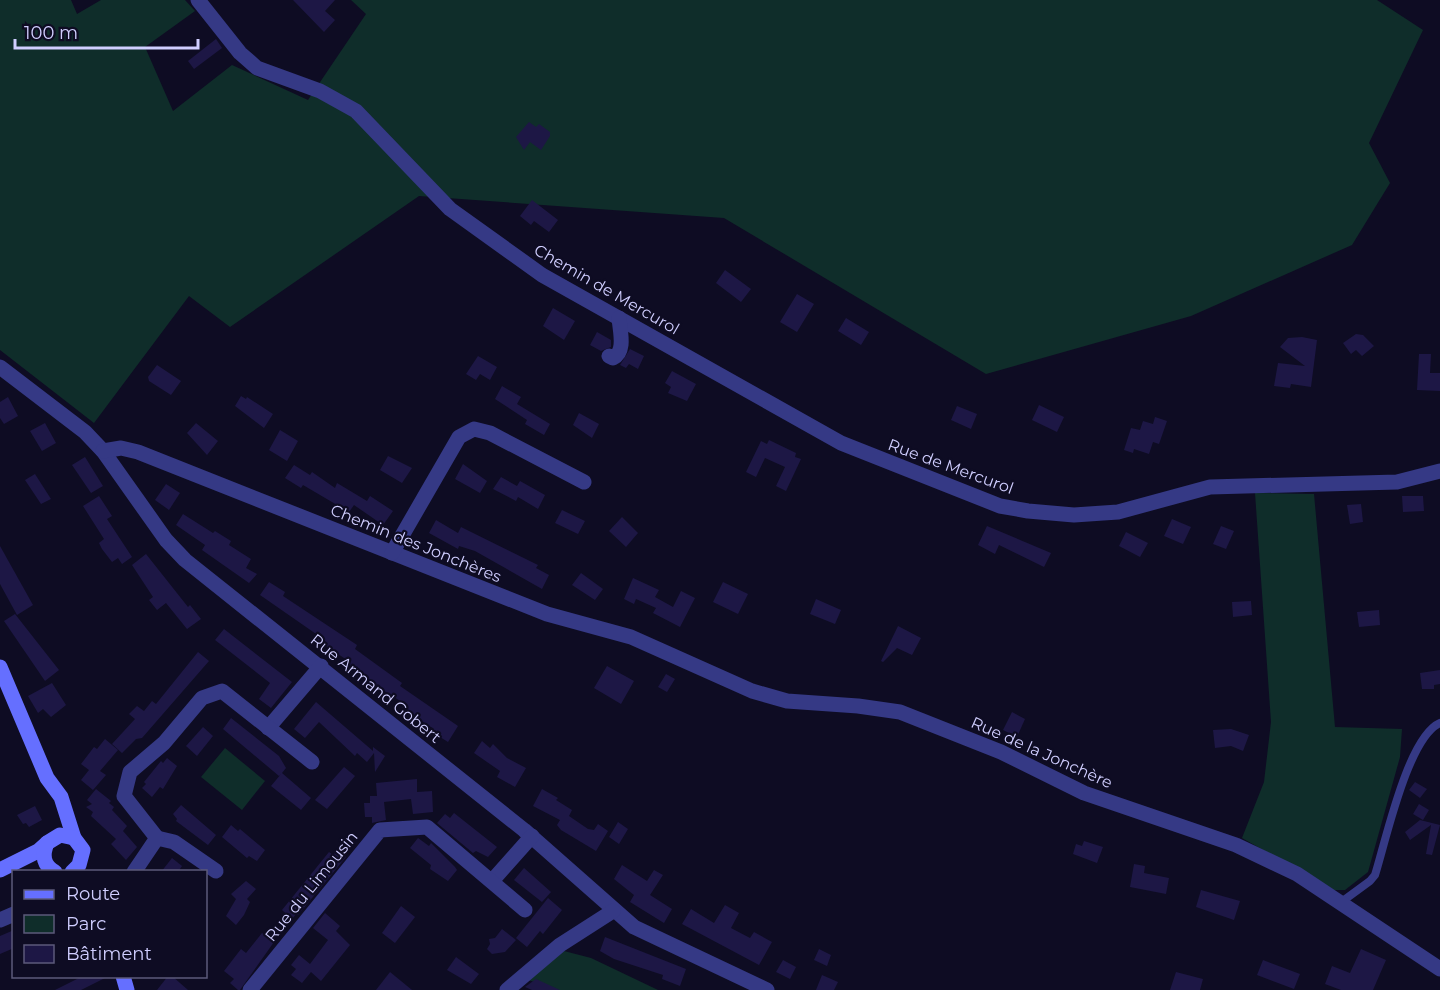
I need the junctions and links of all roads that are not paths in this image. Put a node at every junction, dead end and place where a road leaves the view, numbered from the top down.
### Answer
1 (198, 0) edge
2 (619, 318) junction
3 (609, 356) dead end
4 (685, 356) joint
5 (0, 367) edge
6 (103, 452) junction
7 (1440, 471) edge
8 (584, 483) dead end
9 (392, 553) junction
10 (321, 666) junction
11 (0, 668) edge
12 (717, 675) joint
13 (1440, 723) edge
14 (268, 728) junction
15 (312, 762) dead end
16 (532, 836) junction
17 (74, 838) junction
18 (158, 838) junction
19 (47, 843) junction
20 (18, 861) junction
21 (85, 865) edge
22 (51, 868) edge
23 (0, 870) edge
24 (135, 870) edge
25 (216, 870) dead end
26 (492, 881) junction
27 (1340, 903) junction
28 (525, 910) dead end
29 (613, 911) junction
30 (1440, 969) edge
31 (250, 990) edge
32 (507, 990) edge
33 (766, 990) edge

1 - 2 street, Chemin de Mercurol
2 - 3 street
2 - 4 street, Chemin de Mercurol
4 - 7 street, Rue de Mercurol
5 - 6 street, Rue Armand Gobert
6 - 9 street, Chemin des Jonchères
6 - 10 street, Rue Armand Gobert
8 - 9 street
9 - 12 street, Chemin des Jonchères
10 - 14 street
10 - 16 street, Rue Armand Gobert
11 - 17 main road
12 - 27 street, Rue de la Jonchère
13 - 27 lane
14 - 15 street
14 - 18 street
16 - 26 street
16 - 29 street, Rue Armand Gobert
17 - 19 main road
17 - 21 main road
18 - 24 street
18 - 25 street
19 - 20 main road
19 - 22 main road
20 - 22 main road
20 - 23 main road
26 - 28 street, Rue du Limousin
26 - 31 street, Rue du Limousin
27 - 30 street, Rue de la Jonchère
29 - 32 street
29 - 33 street, Rue Armand Gobert

